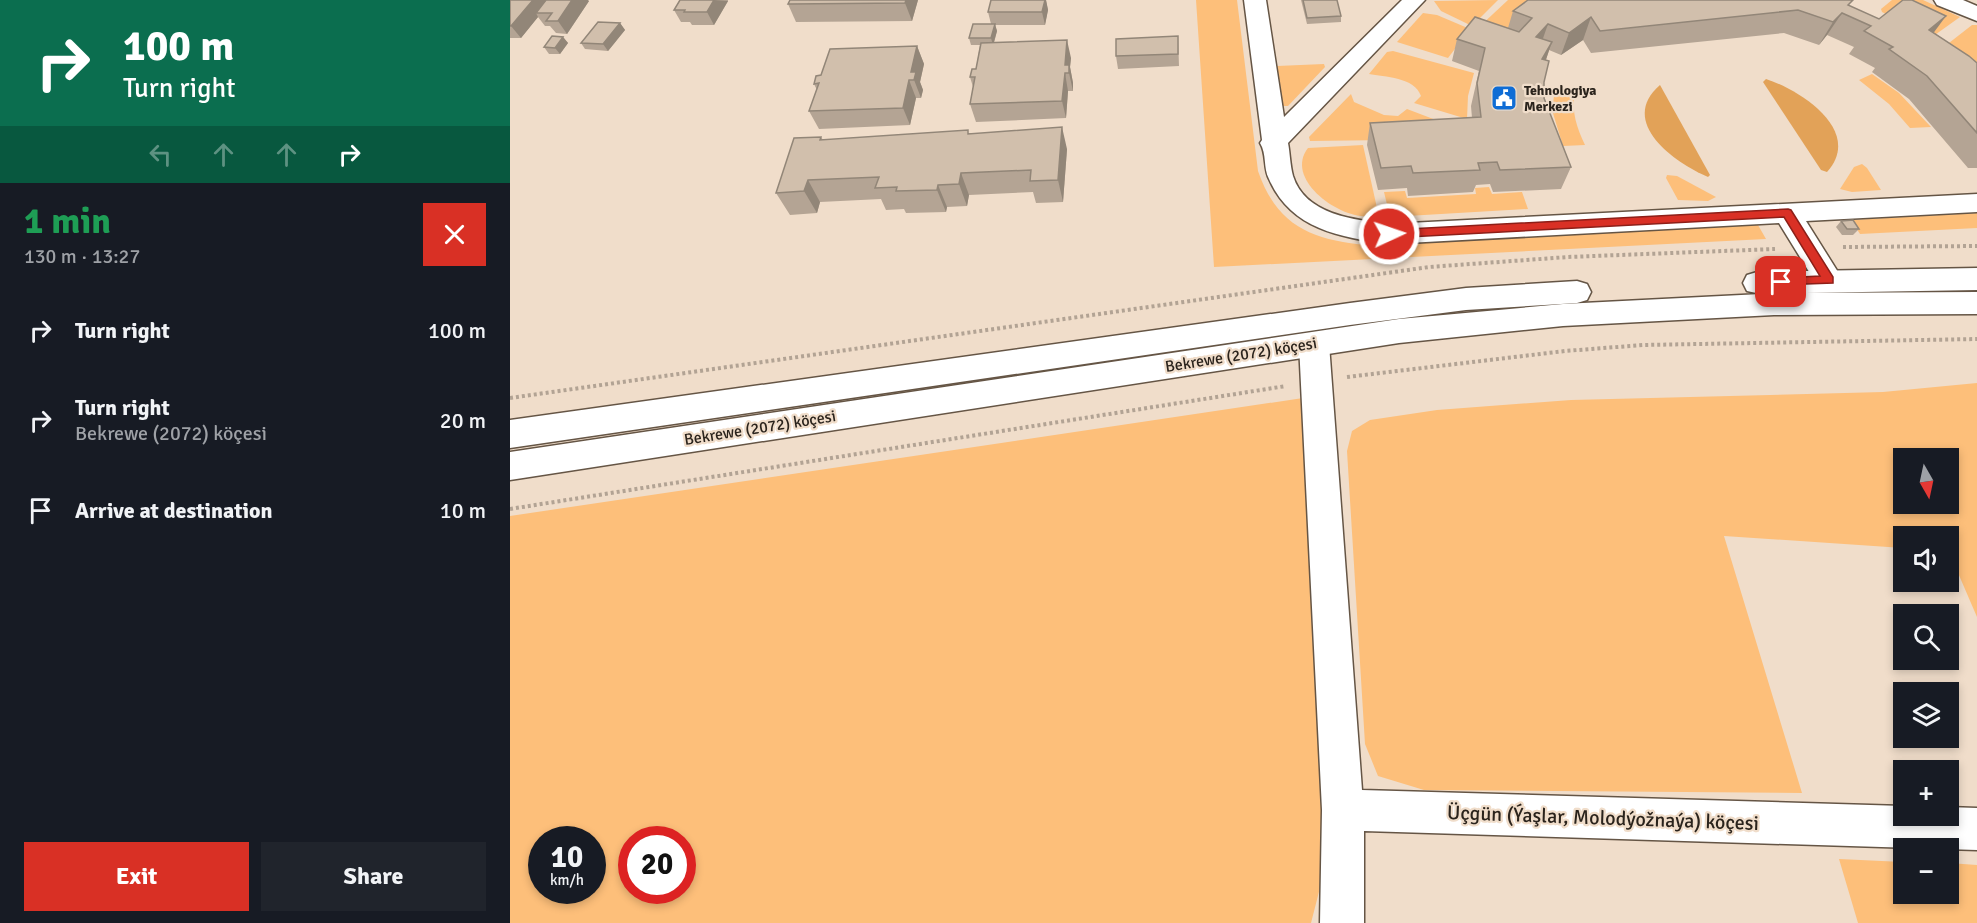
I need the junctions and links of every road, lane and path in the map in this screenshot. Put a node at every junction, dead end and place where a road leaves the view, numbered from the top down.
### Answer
1 (1255, 0) edge
2 (1414, 0) edge
3 (1945, 0) edge
4 (1977, 14) edge
5 (1274, 143) junction
6 (1977, 203) edge
7 (1788, 213) junction
8 (1977, 279) edge
9 (1829, 280) junction
10 (1977, 303) edge
11 (1977, 339) edge
12 (1314, 344) junction
13 (1317, 381) junction
14 (510, 434) edge
15 (510, 466) edge
16 (510, 508) edge
17 (1342, 810) junction
18 (1977, 829) edge
19 (1342, 923) edge

1 - 5 main road
2 - 5 main road
3 - 4 main road
5 - 7 main road
6 - 7 main road
7 - 9 main road
8 - 9 main road, Bekrewe (2072) köçesi
9 - 14 main road, Bekrewe (2072) köçesi
10 - 12 main road, Bekrewe (2072) köçesi
11 - 13 path
12 - 13 main road
12 - 15 main road, Bekrewe (2072) köçesi
13 - 16 path
13 - 17 main road
17 - 18 main road, Üçgün (Ýaşlar, Molodýožnaýa) köçesi
17 - 19 main road

